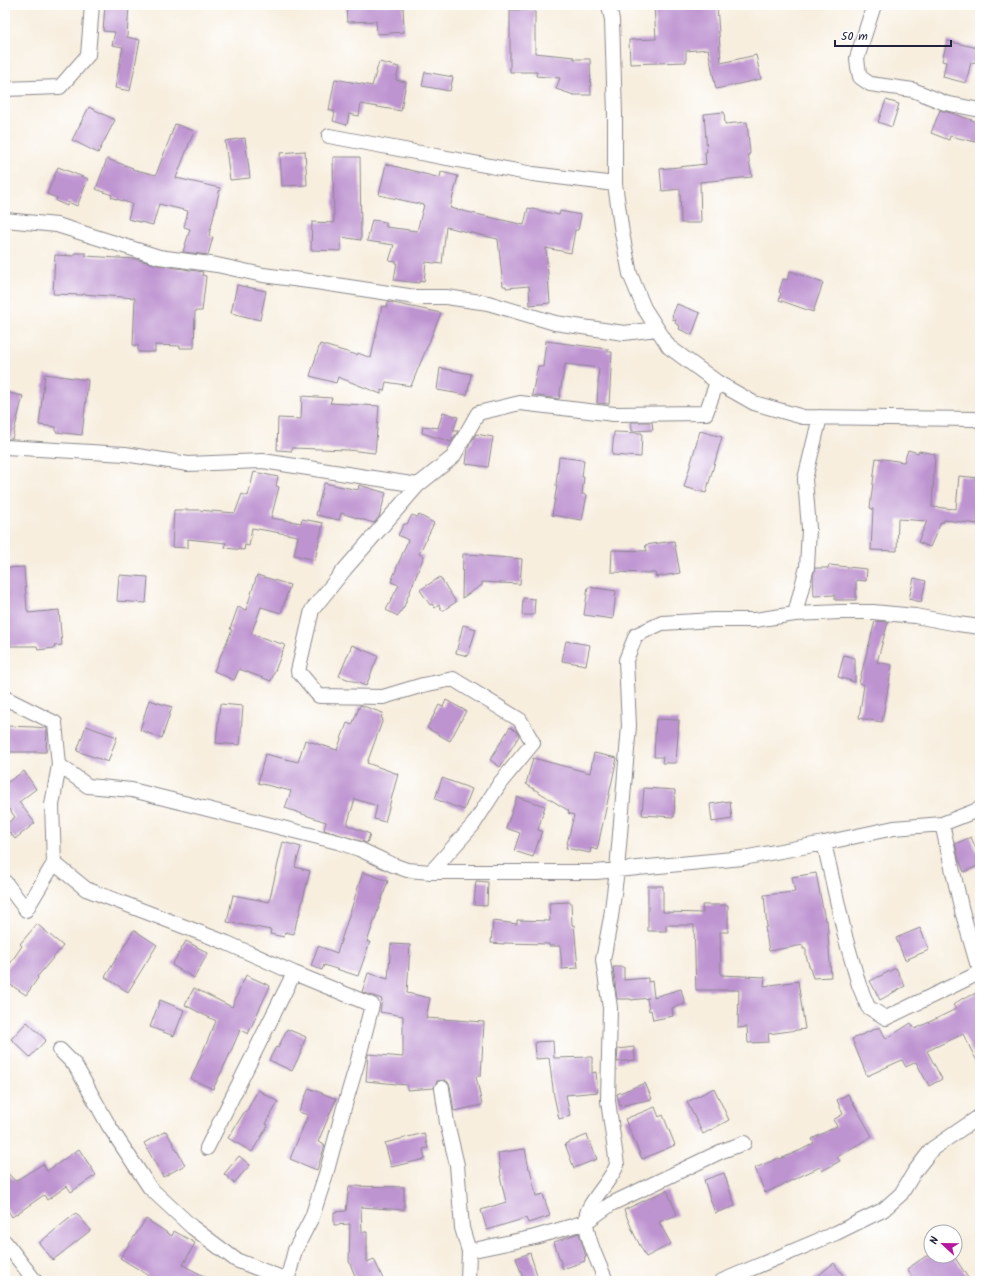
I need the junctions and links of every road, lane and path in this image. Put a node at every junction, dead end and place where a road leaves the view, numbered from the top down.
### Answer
1 (92, 5) edge
2 (609, 5) edge
3 (874, 5) edge
4 (5, 89) edge
5 (980, 110) edge
6 (329, 136) dead end
7 (615, 184) junction
8 (5, 220) edge
9 (657, 329) junction
10 (717, 382) junction
11 (820, 417) junction
12 (980, 421) edge
13 (5, 447) edge
14 (418, 485) junction
15 (795, 614) junction
16 (980, 627) edge
17 (5, 698) edge
18 (60, 765) junction
19 (980, 809) edge
20 (942, 824) junction
21 (824, 843) junction
22 (54, 863) junction
23 (617, 870) junction
24 (431, 872) junction
25 (5, 882) edge
26 (980, 965) edge
27 (980, 971) edge
28 (294, 973) junction
29 (60, 1050) dead end
30 (442, 1088) dead end
31 (980, 1116) edge
32 (744, 1143) dead end
33 (207, 1148) dead end
34 (586, 1222) junction
35 (5, 1242) edge
36 (469, 1251) junction
37 (287, 1280) edge
38 (35, 1281) edge
39 (468, 1281) edge
40 (606, 1281) edge
41 (722, 1281) edge

1 - 4 street
2 - 7 street
3 - 5 street
6 - 7 street
7 - 9 street
8 - 9 street
9 - 10 street
10 - 11 street
10 - 14 street
11 - 12 street
11 - 15 street
13 - 14 street
14 - 24 street
15 - 16 street
15 - 23 street
17 - 18 street
18 - 22 street
18 - 24 street
19 - 20 street
20 - 21 street
20 - 26 street
21 - 23 street
21 - 27 street
22 - 25 street
22 - 28 street
23 - 24 street
23 - 34 street
28 - 33 street
28 - 37 street
29 - 37 street
30 - 36 street
31 - 41 street
32 - 34 street
34 - 36 street
34 - 40 street
35 - 38 street
36 - 39 street

